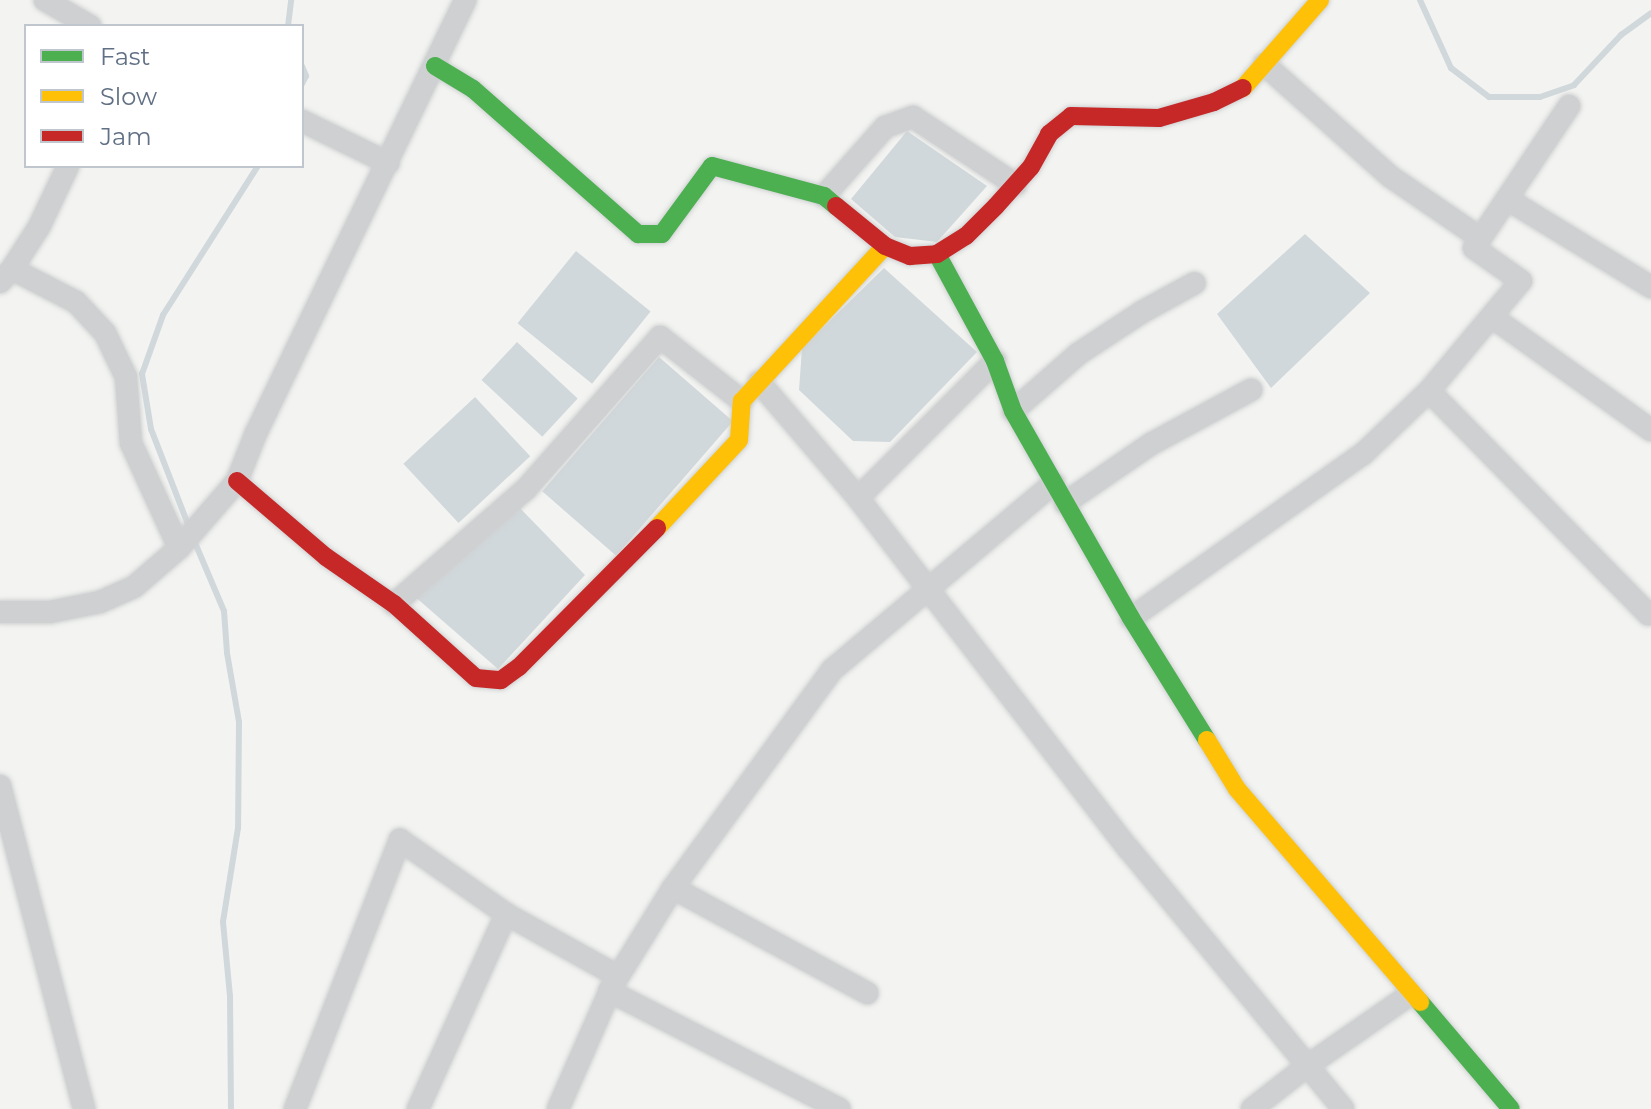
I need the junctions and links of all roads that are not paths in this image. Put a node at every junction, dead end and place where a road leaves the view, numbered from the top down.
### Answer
1 (45, 0) edge
2 (465, 0) edge
3 (1320, 0) edge
4 (87, 24) edge
5 (1264, 64) junction
6 (435, 66) junction
7 (1569, 106) dead end
8 (304, 122) edge
9 (388, 163) junction
10 (67, 168) edge
11 (1016, 185) junction
12 (824, 196) junction
13 (1507, 199) junction
14 (1480, 238) junction
15 (885, 246) junction
16 (937, 254) junction
17 (6, 276) edge
18 (1195, 283) dead end
19 (1651, 287) edge
20 (1492, 317) junction
21 (995, 361) junction
22 (759, 382) junction
23 (1251, 390) dead end
24 (1429, 391) junction
25 (742, 401) junction
26 (1013, 411) junction
27 (1651, 430) edge
28 (237, 481) junction
29 (1054, 483) junction
30 (858, 498) junction
31 (1065, 503) junction
32 (179, 548) junction
33 (928, 588) junction
34 (394, 604) junction
35 (0, 612) edge
36 (1648, 614) dead end
37 (1131, 618) junction
38 (0, 786) edge
39 (673, 888) junction
40 (506, 914) junction
41 (614, 984) junction
42 (867, 993) dead end
43 (1411, 994) junction
44 (1307, 1066) junction
45 (84, 1109) edge
46 (295, 1109) edge
47 (418, 1109) edge
48 (559, 1109) edge
49 (840, 1109) edge
50 (1252, 1109) edge
51 (1343, 1109) edge
52 (1511, 1109) edge

1 - 4 street
2 - 6 street
3 - 5 street
5 - 11 street
5 - 14 street
6 - 9 street
6 - 12 street
7 - 13 street
8 - 9 street
9 - 28 street
10 - 17 street
11 - 12 street
11 - 16 street
12 - 15 street
13 - 14 street
13 - 19 street
14 - 20 street
15 - 16 street
15 - 22 street
16 - 21 street
17 - 32 street
18 - 26 street
20 - 24 street
20 - 27 street
21 - 26 street
21 - 30 street
22 - 25 street
22 - 30 street
23 - 31 street
24 - 36 street
24 - 37 street
25 - 34 street
25 - 34 street
26 - 29 street
28 - 32 street
28 - 34 street
29 - 31 street
29 - 33 street
30 - 33 street
31 - 37 street
32 - 35 street
33 - 39 street
33 - 44 street
37 - 43 street
38 - 45 street
39 - 41 street
39 - 42 street
40 - 41 street
40 - 46 street
40 - 47 street
41 - 48 street
41 - 49 street
43 - 44 street
43 - 52 street
44 - 50 street
44 - 51 street

